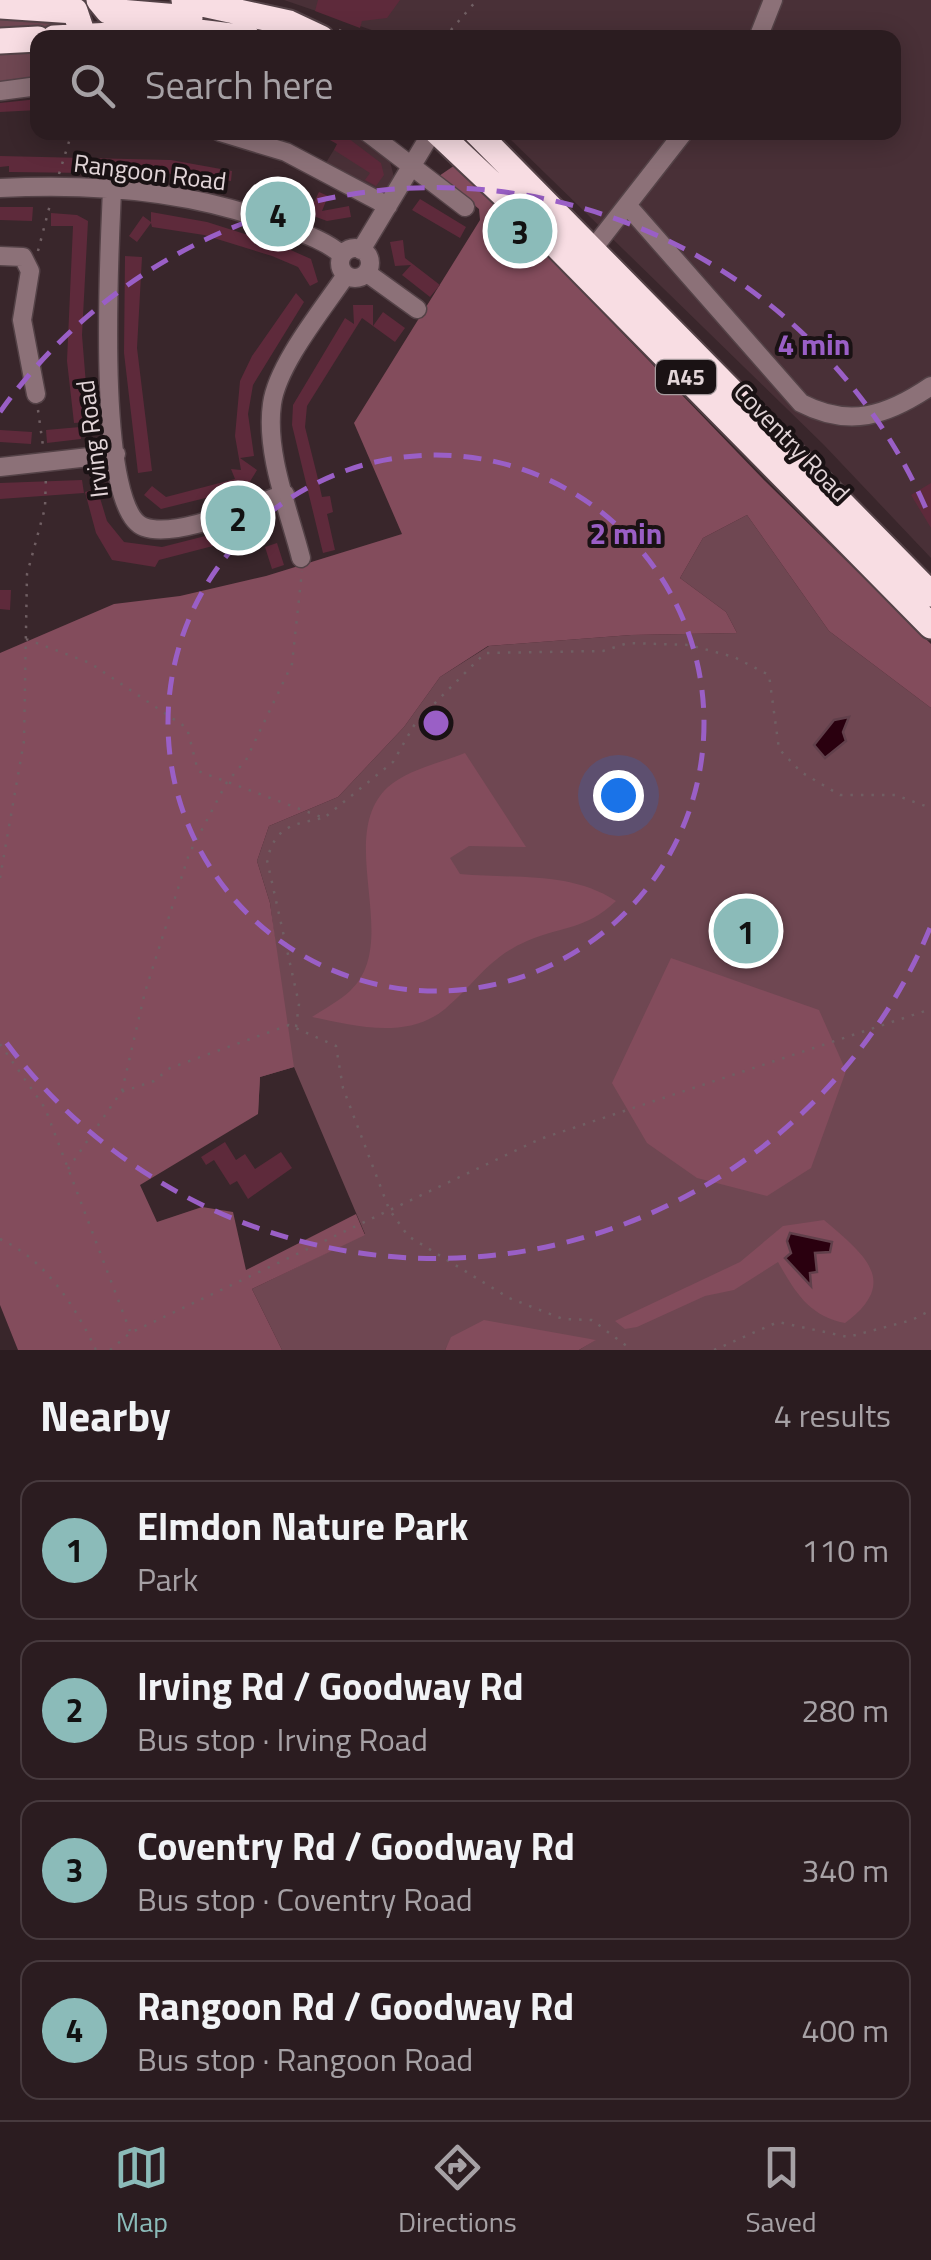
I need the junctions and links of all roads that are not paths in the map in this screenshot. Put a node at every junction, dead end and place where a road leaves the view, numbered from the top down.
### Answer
1 (96, 0) edge
2 (184, 0) edge
3 (773, 0) edge
4 (0, 6) edge
5 (81, 30) edge
6 (85, 30) edge
7 (240, 30) edge
8 (303, 30) edge
9 (761, 30) edge
10 (30, 40) edge
11 (0, 42) edge
12 (30, 87) edge
13 (0, 91) edge
14 (246, 140) edge
15 (378, 140) edge
16 (430, 140) edge
17 (444, 140) edge
18 (484, 140) edge
19 (678, 140) edge
20 (412, 166) junction
21 (0, 188) edge
22 (112, 190) junction
23 (388, 206) junction
24 (627, 206) junction
25 (465, 207) dead end
26 (361, 250) junction
27 (592, 250) junction
28 (342, 255) junction
29 (0, 256) edge
30 (366, 273) junction
31 (346, 276) junction
32 (417, 310) dead end
33 (931, 386) edge
34 (36, 394) road end
35 (116, 454) junction
36 (0, 467) edge
37 (285, 494) junction
38 (301, 558) road end
39 (931, 594) edge
40 (931, 626) edge

1 - 6 highway
1 - 7 highway
2 - 8 highway
3 - 9 street
4 - 5 highway
10 - 11 highway
12 - 13 street
14 - 23 street
15 - 20 street
16 - 20 street
17 - 40 highway, Coventry Road / A45
18 - 27 highway, Coventry Road / A45
19 - 24 street
20 - 23 street
20 - 25 street
21 - 22 street, Rangoon Road
22 - 28 street, Rangoon Road
22 - 35 street, Irving Road
23 - 26 street
24 - 27 street
24 - 33 street
26 - 28 street
26 - 30 street
27 - 39 highway, Coventry Road / A45
28 - 31 street
29 - 34 street
30 - 31 street
30 - 32 street
31 - 37 street
35 - 36 street
35 - 37 street, Irving Road
37 - 38 street

